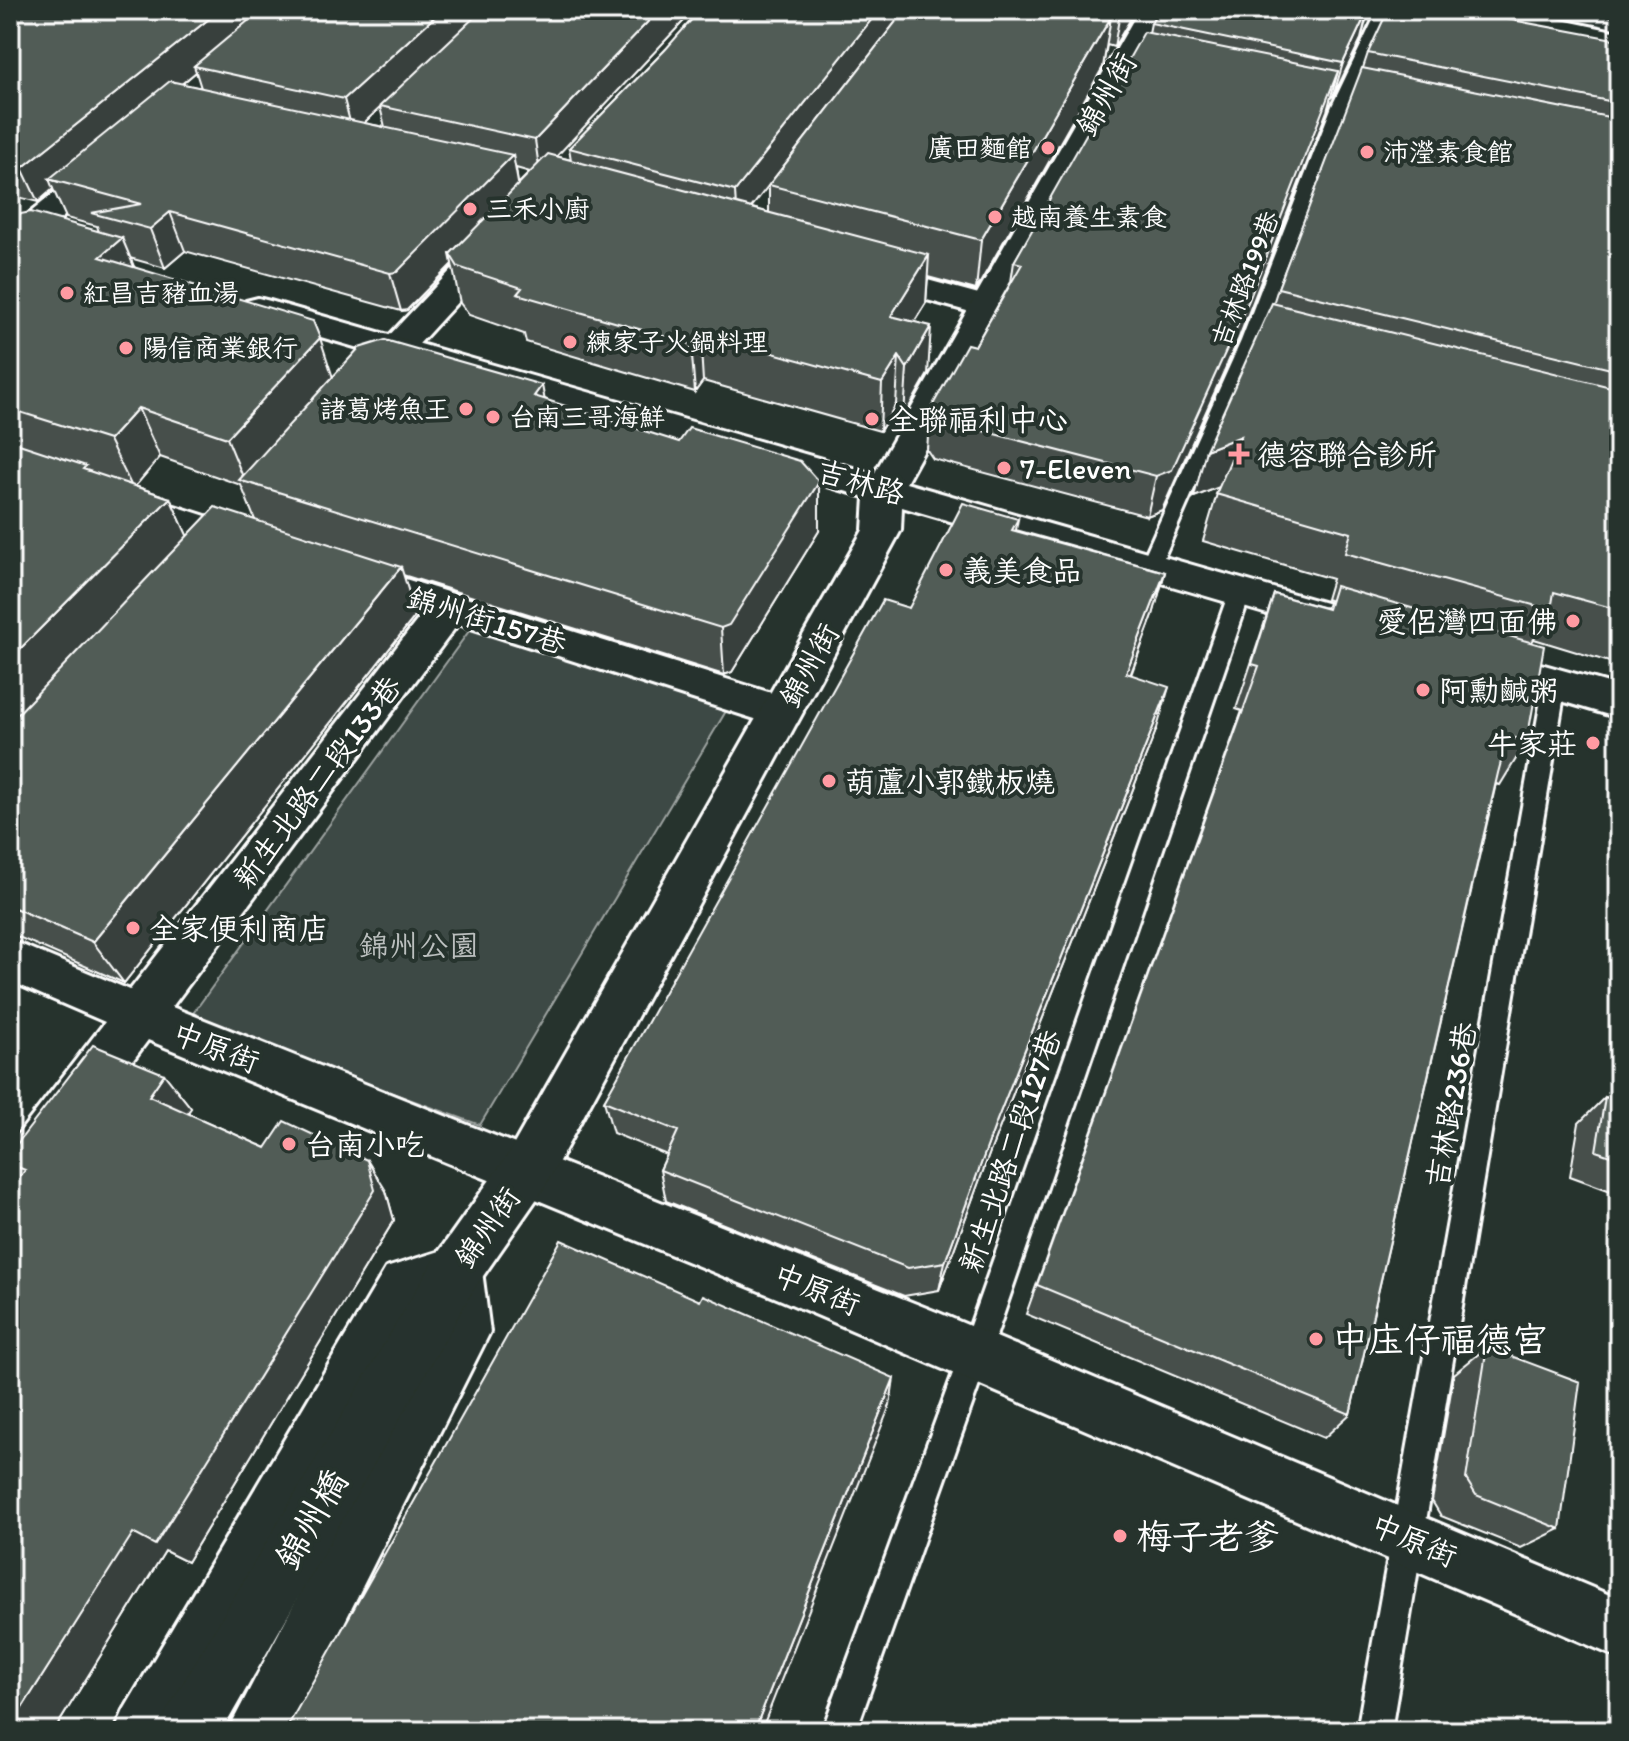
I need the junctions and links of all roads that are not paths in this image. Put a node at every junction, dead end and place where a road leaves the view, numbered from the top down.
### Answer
1 (1153, 10) edge
2 (1385, 10) edge
3 (1548, 10) edge
4 (1619, 24) edge
5 (130, 146) edge
6 (515, 222) edge
7 (22, 242) edge
8 (835, 265) edge
9 (219, 296) edge
10 (985, 306) junction
11 (395, 347) junction
12 (343, 406) edge
13 (10, 465) edge
14 (884, 489) junction
15 (1150, 566) junction
16 (1240, 592) junction
17 (449, 608) junction
18 (1360, 627) edge
19 (1450, 653) edge
20 (1555, 683) junction
21 (1619, 702) edge
22 (783, 712) junction
23 (10, 960) edge
24 (139, 1017) junction
25 (527, 1170) junction
26 (10, 1184) edge
27 (446, 1289) junction
28 (975, 1354) junction
29 (1409, 1537) junction
30 (1619, 1629) edge
31 (145, 1731) edge
32 (188, 1731) edge
33 (258, 1731) edge
34 (839, 1731) edge
35 (1374, 1731) edge

1 - 10 street, 錦州街
2 - 15 lane, 吉林路199巷
3 - 4 lane
5 - 7 street
6 - 11 street
8 - 10 street
9 - 11 street, 吉林路
10 - 14 street, 錦州街
11 - 12 street
11 - 14 street, 吉林路
13 - 17 street, 錦州街157巷
14 - 15 street, 吉林路
14 - 22 street, 錦州街
15 - 16 street, 吉林路
16 - 18 street, 吉林路
16 - 28 lane, 新生北路二段127巷
17 - 22 street, 錦州街157巷
17 - 24 street, 新生北路二段133巷
19 - 20 street
20 - 21 street
20 - 29 lane, 吉林路236巷
22 - 25 street, 錦州街
23 - 24 street, 中原街
24 - 25 street, 中原街
24 - 26 street, 新生北路二段133巷
25 - 27 street, 錦州街
25 - 28 street, 中原街
27 - 31 street
27 - 32 street, 錦州橋
27 - 33 street
28 - 29 street, 中原街
28 - 34 lane, 新生北路二段127巷
29 - 30 street, 中原街
29 - 35 lane, 吉林路236巷

